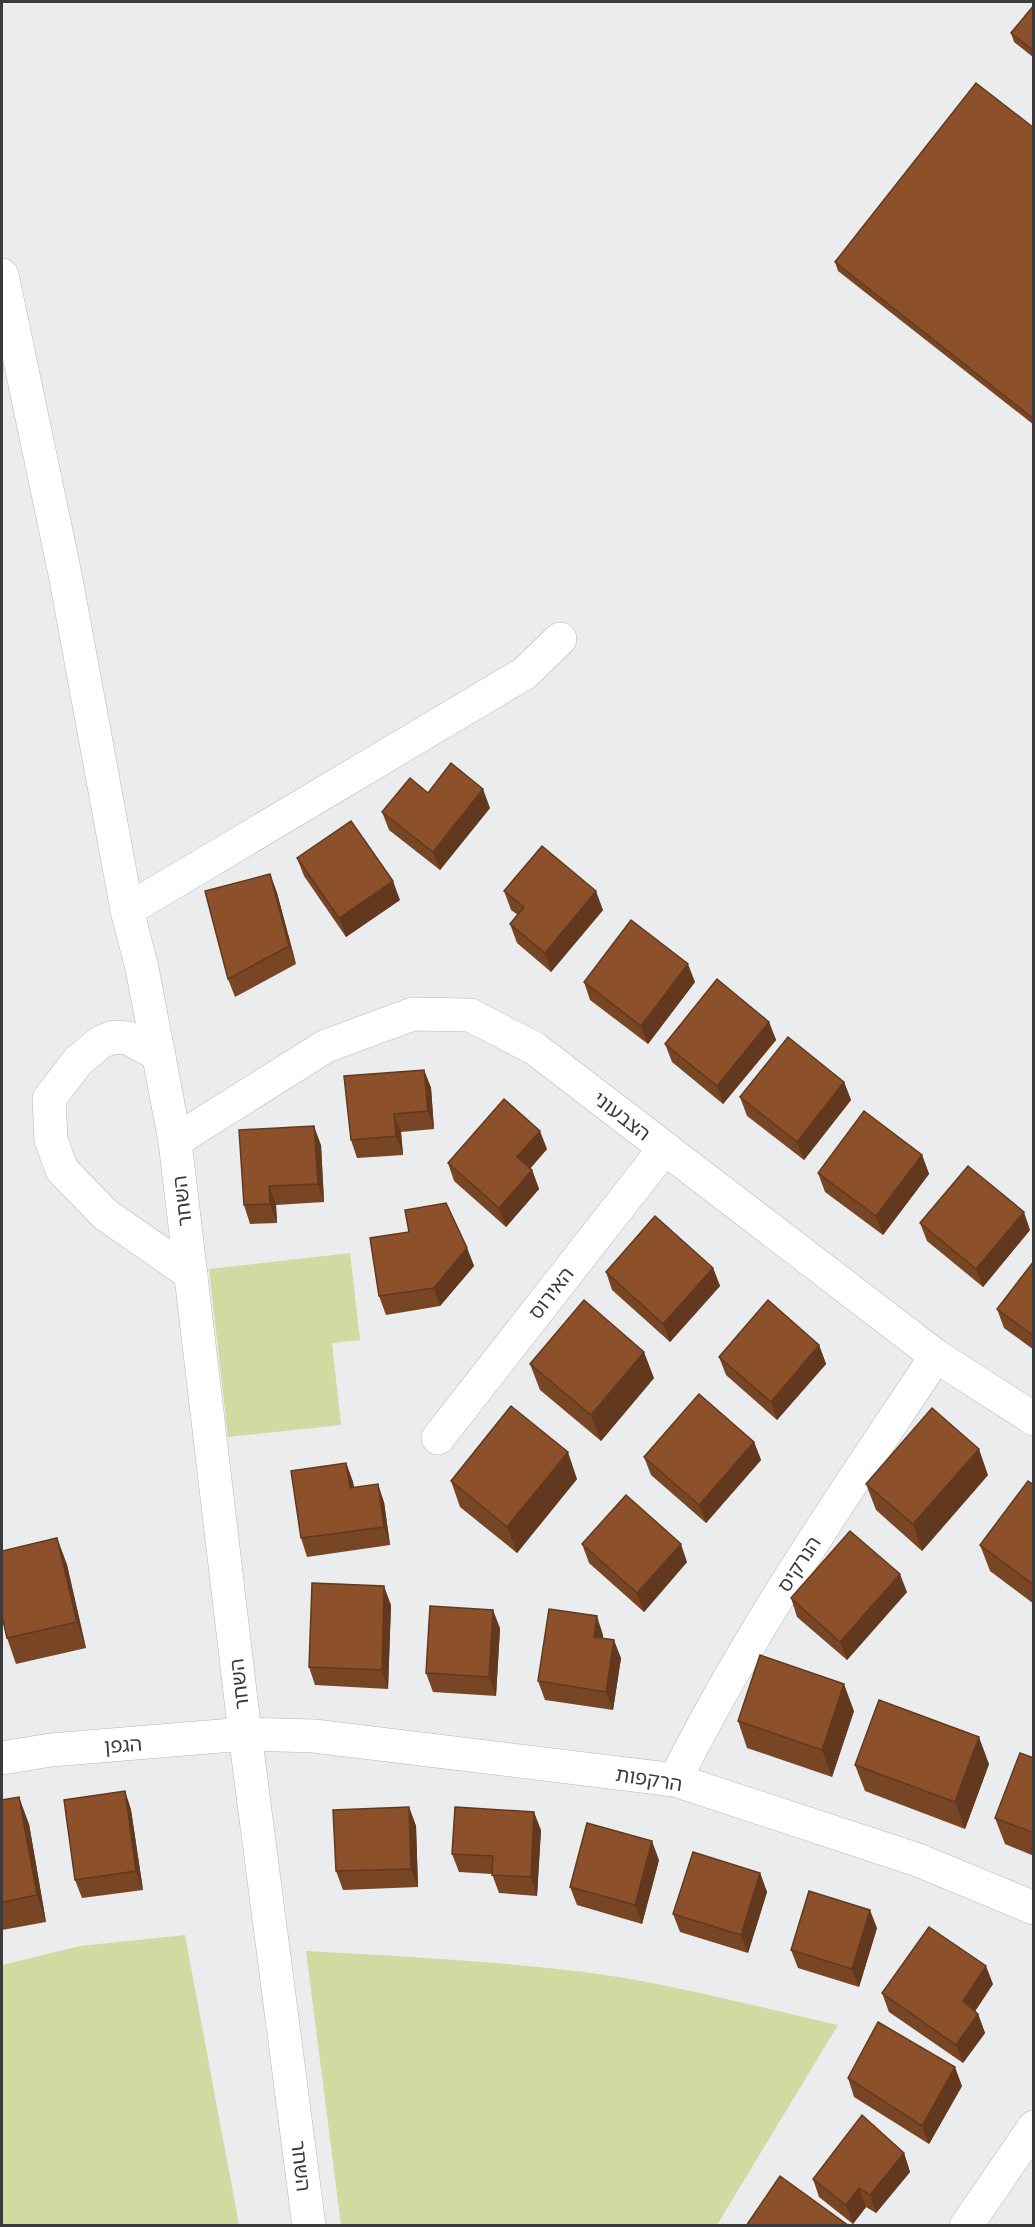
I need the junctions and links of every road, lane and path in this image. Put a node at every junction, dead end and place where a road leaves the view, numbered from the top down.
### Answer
1 (2, 275) edge
2 (560, 639) dead end
3 (127, 910) junction
4 (159, 1055) junction
5 (175, 1141) junction
6 (664, 1149) junction
7 (190, 1274) junction
8 (936, 1356) junction
9 (1034, 1419) edge
10 (438, 1438) dead end
11 (245, 1734) junction
12 (2, 1758) edge
13 (675, 1780) junction
14 (1034, 1908) edge
15 (1034, 2127) edge
16 (309, 2226) edge
17 (966, 2226) edge

1 - 3 street, השחר
2 - 3 street
3 - 4 street, השחר
4 - 5 street, השחר
4 - 7 street
5 - 6 street, הצבעוני
5 - 7 street, השחר
6 - 8 street, הצבעוני
6 - 10 street, האירוס
7 - 11 street, השחר
8 - 9 street, הצבעוני
8 - 13 street, הנרקיס
11 - 12 street, הגפן
11 - 13 street, הרקפות
11 - 16 street, השחר
13 - 14 street, הרקפות
15 - 17 street

